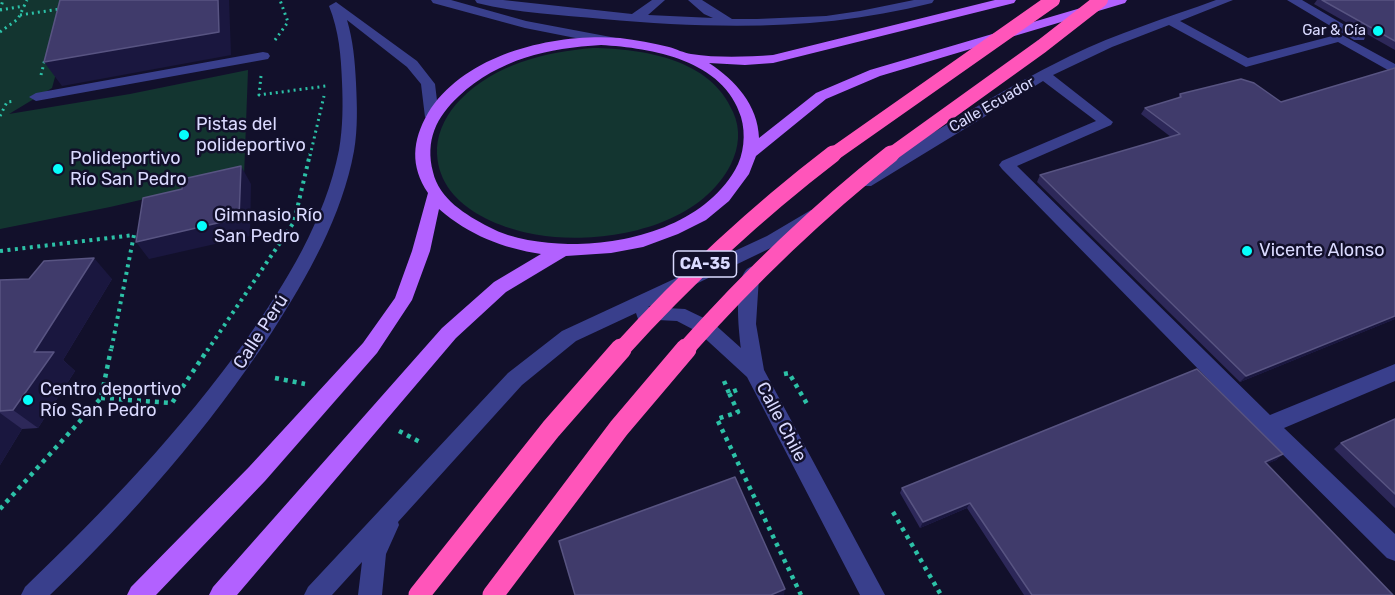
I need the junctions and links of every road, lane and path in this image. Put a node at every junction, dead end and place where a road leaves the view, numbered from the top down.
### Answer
1 (3, 0) edge
2 (27, 0) edge
3 (280, 0) edge
4 (437, 0) edge
5 (480, 0) edge
6 (659, 0) edge
7 (694, 0) edge
8 (928, 0) edge
9 (1010, 0) edge
10 (1053, 0) edge
11 (1101, 0) edge
12 (1121, 0) edge
13 (1227, 0) edge
14 (1293, 0) edge
15 (331, 3) edge
16 (24, 6) junction
17 (68, 7) edge
18 (60, 9) junction
19 (0, 10) edge
20 (20, 15) junction
21 (635, 17) junction
22 (57, 18) edge
23 (1172, 21) junction
24 (756, 24) junction
25 (0, 32) edge
26 (616, 42) junction
27 (46, 55) edge
28 (263, 56) junction
29 (687, 57) junction
30 (1395, 58) edge
31 (1395, 70) edge
32 (1044, 75) junction
33 (36, 97) junction
34 (7, 102) junction
35 (0, 104) edge
36 (0, 116) edge
37 (432, 117) junction
38 (750, 153) junction
39 (434, 196) junction
40 (773, 240) junction
41 (562, 250) junction
42 (0, 251) edge
43 (615, 314) junction
44 (1395, 372) edge
45 (757, 377) junction
46 (275, 378) dead end
47 (305, 384) dead end
48 (100, 398) junction
49 (807, 404) dead end
50 (1267, 426) junction
51 (396, 430) dead end
52 (423, 443) dead end
53 (395, 509) junction
54 (0, 510) edge
55 (893, 512) dead end
56 (1395, 550) edge
57 (33, 595) edge
58 (139, 595) edge
59 (221, 595) edge
60 (316, 595) edge
61 (370, 595) edge
62 (419, 595) edge
63 (493, 595) edge
64 (801, 595) edge
65 (873, 595) edge
66 (941, 595) edge

1 - 19 path
2 - 16 path
3 - 28 path
4 - 26 street
5 - 21 street
6 - 21 street
7 - 24 street
8 - 24 street
9 - 29 main road
10 - 62 highway, CA-35, bridge
11 - 63 highway, CA-35, bridge
12 - 38 main road
13 - 23 street, Calle Ecuador
14 - 30 street
15 - 37 street
15 - 57 street, Calle Perú
16 - 19 path
16 - 20 path
17 - 18 path
18 - 20 path
18 - 22 path
20 - 25 path
21 - 24 street
23 - 31 street
23 - 32 street, Calle Ecuador
26 - 29 main road
26 - 37 main road
27 - 33 path
28 - 33 street
28 - 48 path
29 - 38 main road
32 - 40 street, Calle Ecuador
32 - 50 street
33 - 34 path
34 - 35 path
34 - 36 path
37 - 39 main road
38 - 41 main road
39 - 41 main road
39 - 58 main road
40 - 43 street
40 - 45 street, Calle Chile
41 - 59 main road
42 - 48 path
43 - 45 street
43 - 53 street
44 - 50 street
45 - 49 path
45 - 64 path
45 - 65 street, Calle Chile
46 - 47 path
48 - 54 path
50 - 56 street
51 - 52 path
53 - 60 street
53 - 61 street
55 - 66 path

